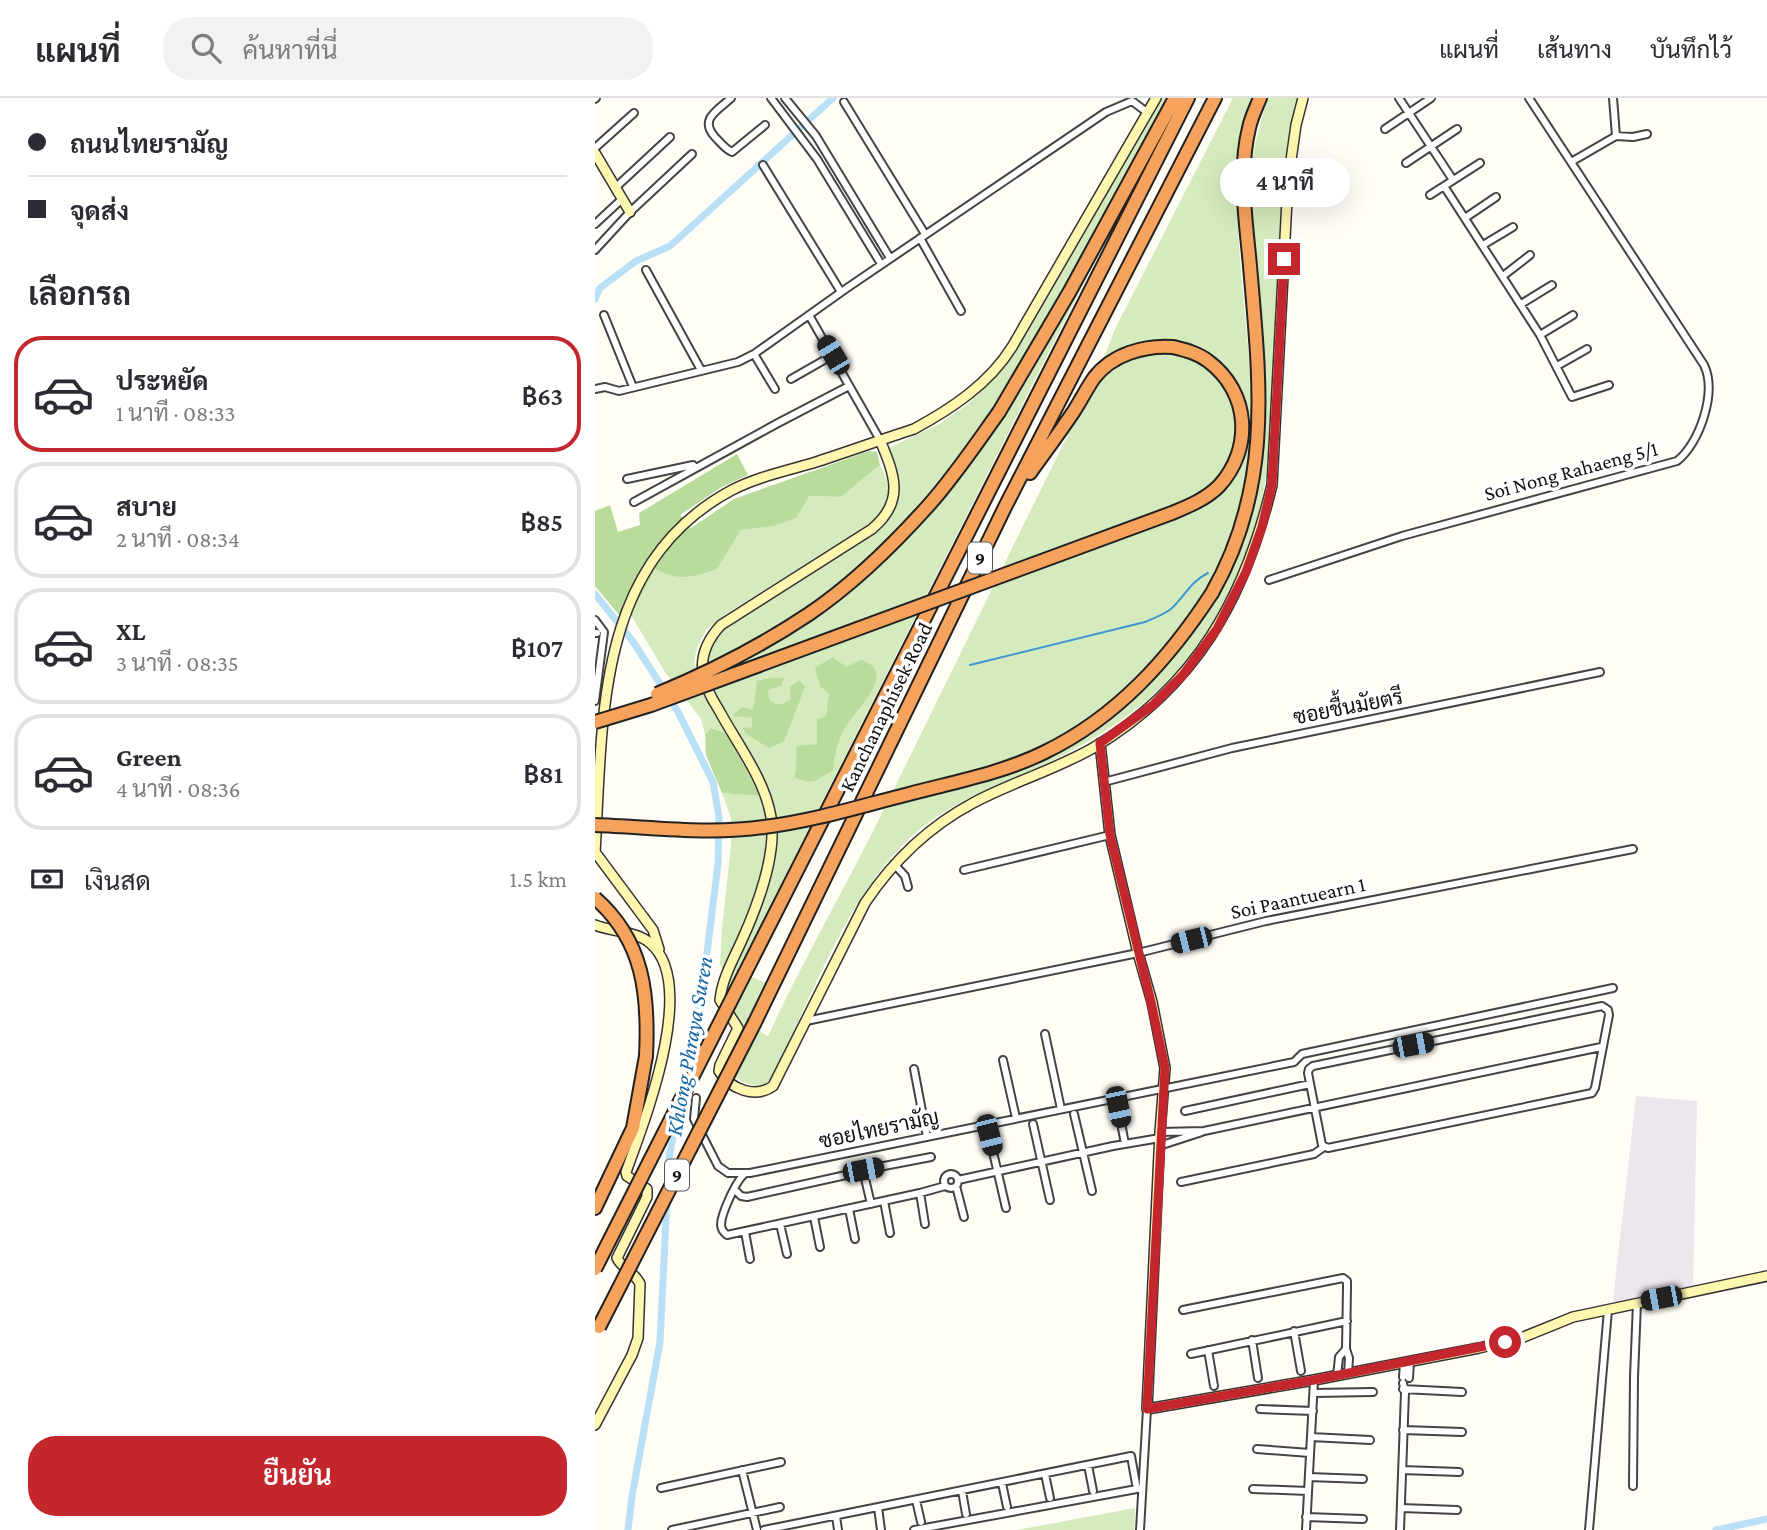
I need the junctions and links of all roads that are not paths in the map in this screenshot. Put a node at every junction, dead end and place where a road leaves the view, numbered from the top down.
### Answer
1 (731, 98) edge
2 (771, 98) edge
3 (785, 98) edge
4 (1156, 98) edge
5 (1175, 98) edge
6 (1188, 98) edge
7 (1215, 98) edge
8 (1260, 98) edge
9 (1303, 98) edge
10 (1399, 98) edge
11 (1431, 98) edge
12 (1529, 98) edge
13 (1613, 98) edge
14 (1130, 100) edge
15 (844, 102) dead end
16 (790, 104) junction
17 (783, 111) junction
18 (633, 113) dead end
19 (1148, 113) junction
20 (1409, 113) junction
21 (765, 125) dead end
22 (1385, 129) dead end
23 (1457, 129) dead end
24 (1647, 134) dead end
25 (1616, 136) junction
26 (670, 137) dead end
27 (1431, 147) junction
28 (595, 148) edge
29 (826, 152) junction
30 (595, 153) edge
31 (692, 155) dead end
32 (817, 159) junction
33 (1571, 162) junction
34 (1406, 163) dead end
35 (1480, 163) dead end
36 (763, 165) dead end
37 (1453, 180) junction
38 (1444, 186) junction
39 (615, 188) junction
40 (1430, 195) dead end
41 (1496, 197) dead end
42 (622, 199) junction
43 (631, 212) junction
44 (1465, 218) junction
45 (595, 224) edge
46 (1513, 227) dead end
47 (923, 236) junction
48 (1483, 246) junction
49 (595, 250) edge
50 (1530, 255) dead end
51 (890, 258) junction
52 (881, 264) junction
53 (646, 270) dead end
54 (1503, 276) junction
55 (1552, 285) dead end
56 (841, 292) junction
57 (1521, 304) junction
58 (961, 311) dead end
59 (604, 315) dead end
60 (809, 315) junction
61 (1573, 315) dead end
62 (1540, 335) junction
63 (1587, 349) dead end
64 (754, 354) junction
65 (833, 355) junction
66 (1557, 366) junction
67 (701, 370) junction
68 (791, 379) dead end
69 (848, 385) junction
70 (1609, 385) dead end
71 (633, 387) junction
72 (595, 389) edge
73 (775, 389) dead end
74 (880, 440) junction
75 (693, 468) junction
76 (627, 479) dead end
77 (634, 502) dead end
78 (1005, 507) junction
79 (1269, 580) dead end
80 (595, 620) edge
81 (1600, 672) dead end
82 (595, 701) edge
83 (595, 720) edge
84 (1100, 743) junction
85 (1104, 782) junction
86 (597, 789) edge
87 (596, 816) edge
88 (1110, 835) junction
89 (1633, 849) dead end
90 (595, 853) edge
91 (894, 864) junction
92 (964, 870) dead end
93 (908, 887) dead end
94 (595, 898) edge
95 (595, 925) edge
96 (660, 952) junction
97 (1138, 953) junction
98 (1613, 988) dead end
99 (806, 1021) junction
100 (1045, 1034) dead end
101 (1601, 1047) junction
102 (1003, 1060) dead end
103 (914, 1069) dead end
104 (1310, 1084) junction
105 (1163, 1089) junction
106 (696, 1098) dead end
107 (1118, 1107) dead end
108 (1315, 1108) junction
109 (1061, 1109) junction
110 (1185, 1111) dead end
111 (1074, 1114) dead end
112 (1016, 1118) junction
113 (1033, 1124) dead end
114 (1204, 1131) junction
115 (989, 1135) dead end
116 (927, 1137) junction
117 (1160, 1142) junction
118 (1139, 1143) junction
119 (1125, 1144) junction
120 (1324, 1147) junction
121 (1083, 1152) junction
122 (931, 1157) dead end
123 (1040, 1161) junction
124 (998, 1172) junction
125 (746, 1173) junction
126 (855, 1173) dead end
127 (1181, 1182) dead end
128 (957, 1183) junction
129 (946, 1186) junction
130 (734, 1189) junction
131 (1093, 1191) dead end
132 (920, 1193) junction
133 (1049, 1200) dead end
134 (884, 1201) junction
135 (871, 1204) junction
136 (595, 1208) edge
137 (1006, 1208) dead end
138 (849, 1209) junction
139 (814, 1217) junction
140 (964, 1217) dead end
141 (780, 1224) junction
142 (925, 1224) dead end
143 (745, 1232) junction
144 (890, 1233) dead end
145 (855, 1239) dead end
146 (820, 1247) dead end
147 (787, 1254) dead end
148 (750, 1259) dead end
149 (595, 1269) edge
150 (1767, 1276) edge
151 (1637, 1303) junction
152 (1183, 1310) dead end
153 (1608, 1310) junction
154 (1347, 1321) junction
155 (597, 1331) edge
156 (1294, 1331) junction
157 (1252, 1340) junction
158 (1346, 1349) junction
159 (1208, 1350) junction
160 (1191, 1354) dead end
161 (1407, 1363) junction
162 (1301, 1371) dead end
163 (1348, 1374) junction
164 (1337, 1376) junction
165 (1258, 1378) dead end
166 (1314, 1380) junction
167 (1406, 1384) junction
168 (1214, 1386) dead end
169 (1373, 1392) dead end
170 (1462, 1392) dead end
171 (1314, 1393) junction
172 (1147, 1409) junction
173 (1260, 1409) dead end
174 (1313, 1411) junction
175 (595, 1425) edge
176 (1403, 1430) junction
177 (1462, 1432) dead end
178 (1311, 1437) junction
179 (1370, 1440) dead end
180 (1257, 1449) dead end
181 (1310, 1453) junction
182 (781, 1462) dead end
183 (1088, 1465) junction
184 (1402, 1470) junction
185 (743, 1471) junction
186 (1459, 1472) dead end
187 (1045, 1474) junction
188 (1309, 1477) junction
189 (1363, 1479) dead end
190 (1002, 1483) junction
191 (1139, 1486) junction
192 (1633, 1486) dead end
193 (661, 1488) dead end
194 (1253, 1489) dead end
195 (962, 1491) junction
196 (1093, 1491) dead end
197 (1308, 1492) junction
198 (1050, 1498) dead end
199 (916, 1500) junction
200 (780, 1507) dead end
201 (878, 1507) junction
202 (1007, 1507) dead end
203 (1401, 1508) junction
204 (1457, 1510) dead end
205 (752, 1513) junction
206 (966, 1514) dead end
207 (835, 1516) junction
208 (1306, 1517) junction
209 (1363, 1519) dead end
210 (921, 1522) dead end
211 (755, 1528) edge
212 (672, 1530) edge
213 (764, 1530) edge
214 (838, 1530) edge
215 (881, 1530) edge
216 (915, 1530) edge
217 (1140, 1530) edge
218 (1305, 1530) edge
219 (1400, 1530) edge
220 (1589, 1530) edge

1 - 21 street
2 - 17 street
3 - 16 street
4 - 19 main road
5 - 83 highway, bridge
6 - 149 highway, Kanchanaphisek Road / 9, bridge
7 - 78 highway, Kanchanaphisek Road / 9
8 - 87 highway, bridge
9 - 84 main road
10 - 20 street
11 - 20 street
12 - 33 street, Soi Nong Rahaeng 5/1
13 - 25 street
14 - 19 street
14 - 47 street
15 - 47 street
16 - 17 street
16 - 29 street
17 - 32 street
18 - 28 street
19 - 74 main road
20 - 22 street
20 - 27 street
23 - 27 street
24 - 25 street
25 - 33 street
26 - 39 street
27 - 34 street
27 - 37 street
29 - 32 street
29 - 51 street
30 - 39 main road
31 - 43 street
32 - 52 street
33 - 79 street, Soi Nong Rahaeng 5/1
35 - 37 street
36 - 56 street
37 - 38 street
38 - 40 street
38 - 44 street
39 - 42 main road
41 - 44 street
42 - 43 main road
42 - 45 street
43 - 49 street
44 - 48 street
46 - 48 street
47 - 51 street
47 - 58 street
48 - 54 street
50 - 54 street
51 - 52 street
52 - 56 street
53 - 67 street
54 - 57 street
55 - 57 street
56 - 60 street
57 - 62 street
59 - 71 street
60 - 64 street
60 - 65 street
61 - 62 street
62 - 66 street
63 - 66 street
64 - 67 street
64 - 73 street
65 - 68 street
65 - 69 street
66 - 70 street
67 - 71 street
69 - 74 street
69 - 75 street
71 - 72 street
74 - 86 main road
74 - 99 main road
75 - 76 street
75 - 77 street
78 - 83 highway, bridge
78 - 155 highway, Kanchanaphisek Road / 9, bridge
80 - 82 street
81 - 85 street, ซอยชื้นมัยตรี
84 - 85 main road
84 - 91 main road
85 - 88 main road
86 - 87 main road
87 - 90 main road
88 - 92 street
88 - 97 main road
89 - 97 street, Soi Paantuearn 1
90 - 96 main road
91 - 93 street
91 - 99 main road
94 - 136 highway, bridge
95 - 96 main road
96 - 175 main road
97 - 99 street, Soi Paantuearn 1
97 - 105 main road
98 - 105 street, ซอยไทยรามัญ
100 - 109 street
101 - 104 street
101 - 108 street
101 - 120 street
102 - 112 street
103 - 116 street
104 - 108 street
104 - 110 street
105 - 109 street, ซอยไทยรามัญ
105 - 117 main road
106 - 125 street
107 - 119 street
108 - 114 street
108 - 120 street
109 - 112 street, ซอยไทยรามัญ
111 - 121 street
112 - 116 street, ซอยไทยรามัญ
113 - 123 street
114 - 117 street
114 - 117 street
115 - 124 street
116 - 125 street, ซอยไทยรามัญ
117 - 118 street
117 - 118 street
117 - 172 main road
118 - 119 street
119 - 121 street
120 - 127 street
121 - 123 street
121 - 131 street
122 - 135 street
123 - 124 street
123 - 133 street
124 - 128 street
124 - 137 street
125 - 130 street
126 - 130 street
128 - 129 street
128 - 129 street
128 - 140 street
129 - 132 street
130 - 143 street
132 - 134 street
132 - 142 street
134 - 135 street
134 - 144 street
135 - 138 street
138 - 139 street
138 - 145 street
139 - 141 street
139 - 146 street
141 - 143 street
141 - 147 street
143 - 148 street
150 - 151 main road
151 - 153 main road
151 - 192 street
152 - 154 street
153 - 161 main road
153 - 220 street
154 - 156 street
154 - 158 street
156 - 157 street
156 - 162 street
157 - 159 street
157 - 165 street
158 - 163 street
158 - 164 street
159 - 160 street
159 - 168 street
161 - 163 main road
161 - 167 street
163 - 164 main road
164 - 166 main road
166 - 171 street
166 - 172 main road
167 - 170 street
167 - 176 street
169 - 171 street
171 - 174 street
172 - 191 street
173 - 174 street
174 - 178 street
176 - 177 street
176 - 184 street
178 - 179 street
178 - 181 street
180 - 181 street
181 - 188 street
182 - 185 street
183 - 187 street
183 - 191 street
183 - 196 street
184 - 186 street
184 - 203 street
185 - 193 street
185 - 205 street
187 - 190 street
187 - 198 street
188 - 189 street
188 - 197 street
190 - 195 street
190 - 202 street
191 - 216 street
191 - 217 street
194 - 197 street
195 - 199 street
195 - 206 street
197 - 208 street
199 - 201 street
199 - 210 street
200 - 205 street
201 - 207 street
201 - 215 street
203 - 204 street
203 - 219 street
205 - 211 street
205 - 212 street
207 - 213 street
207 - 214 street
208 - 209 street
208 - 218 street

